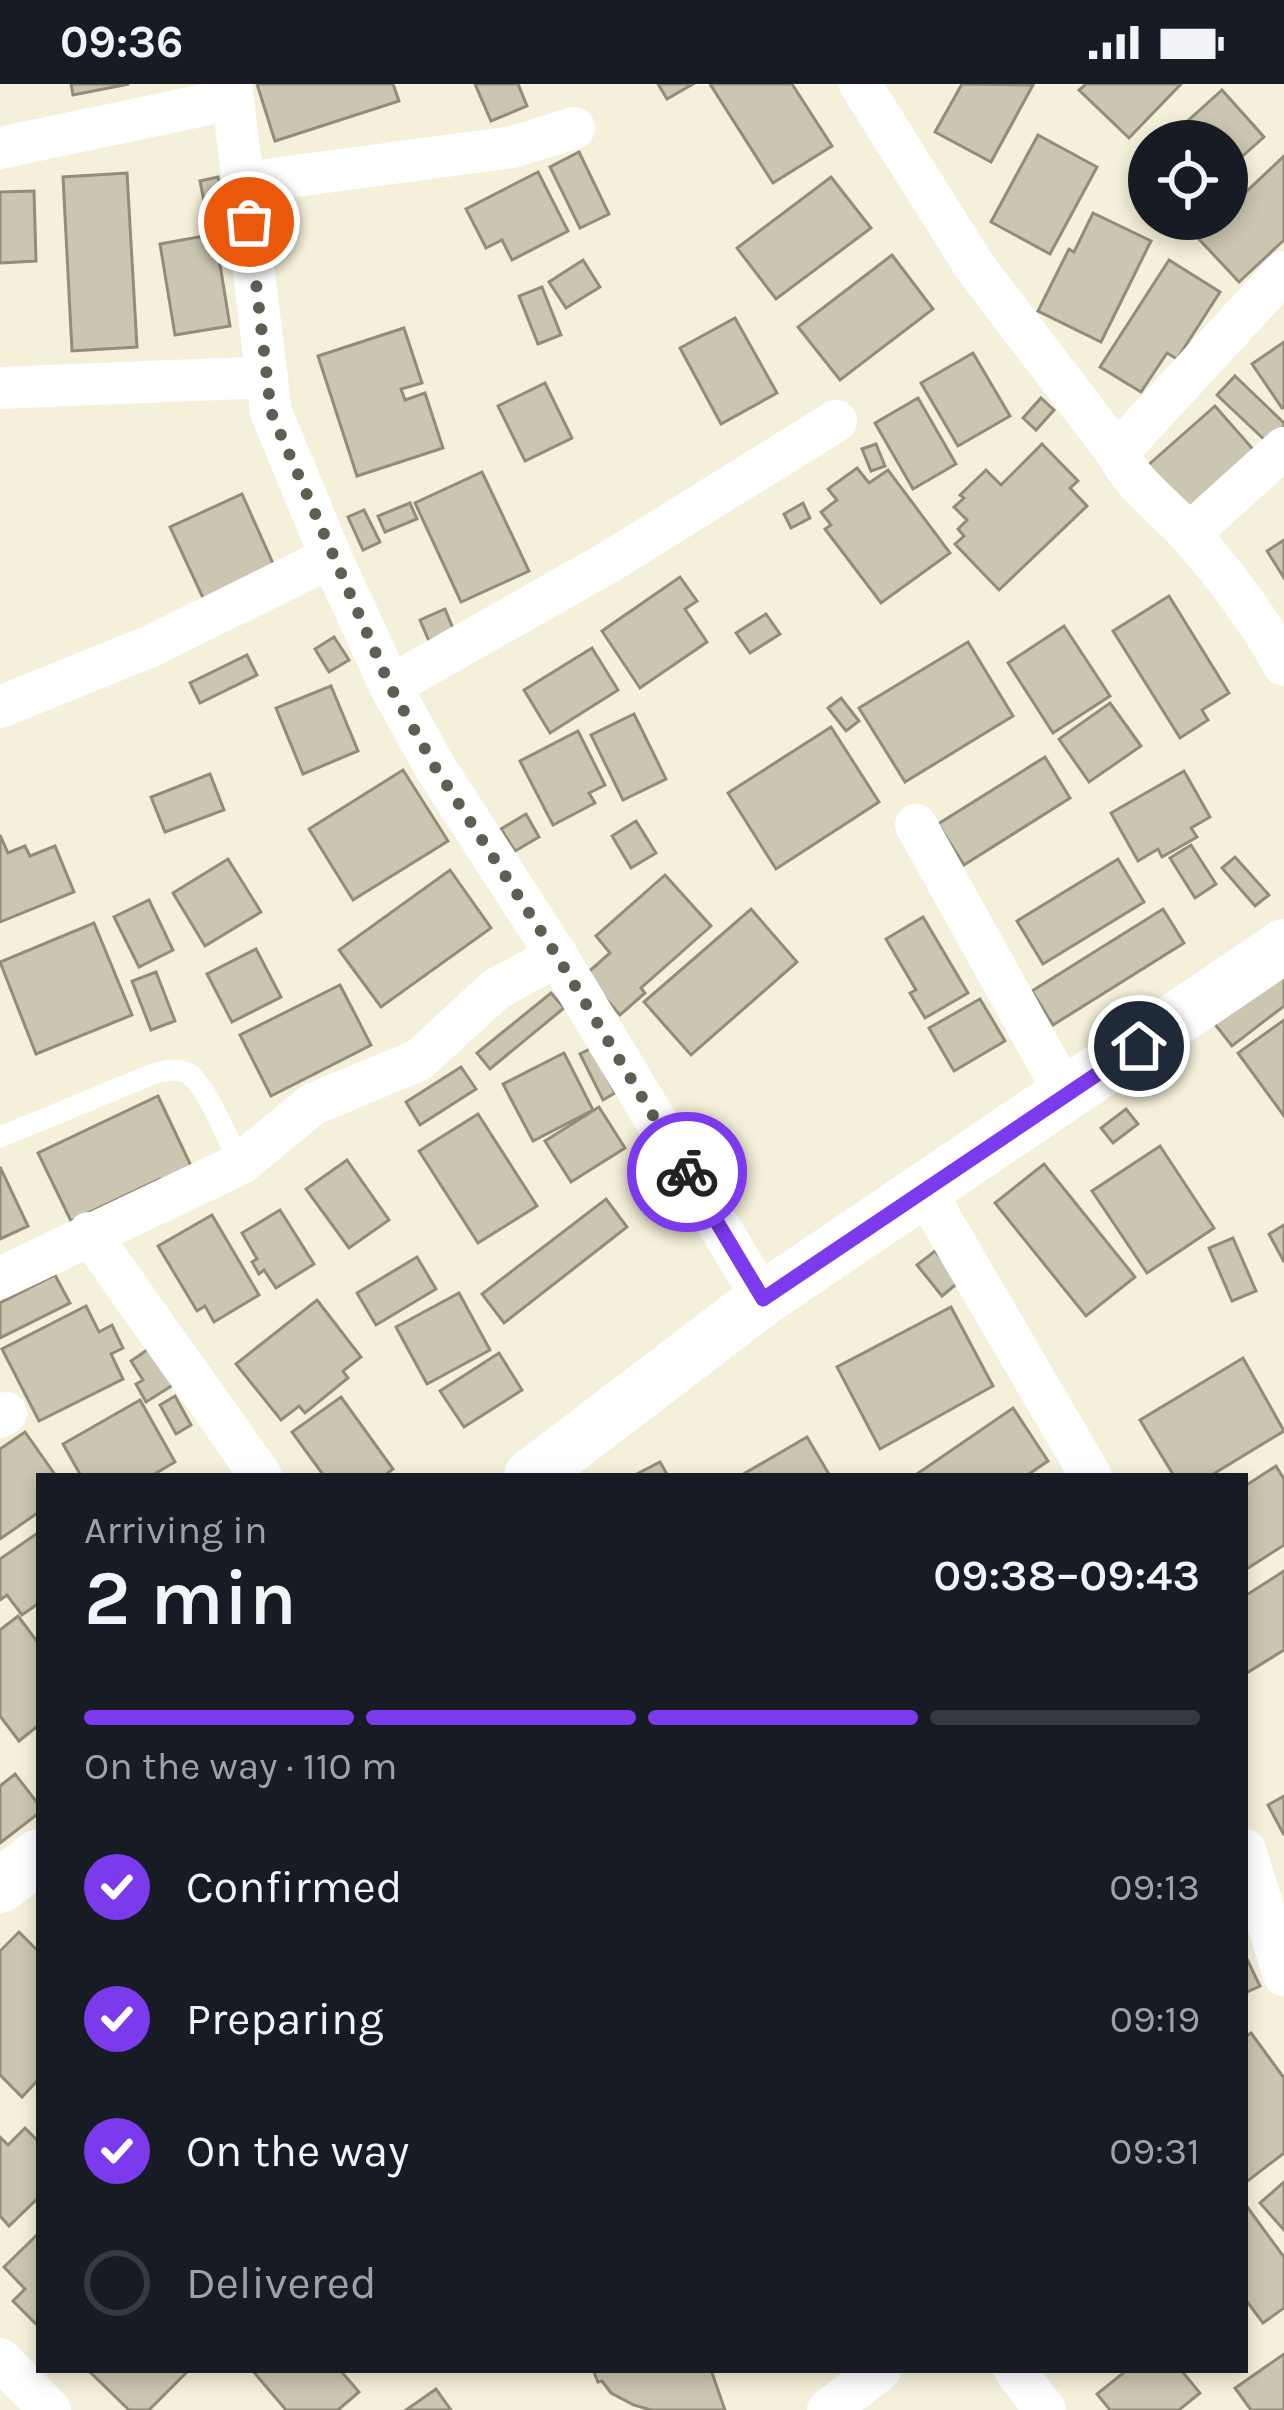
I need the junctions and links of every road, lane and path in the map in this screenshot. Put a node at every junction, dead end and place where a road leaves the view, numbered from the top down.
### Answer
1 (860, 84) edge
2 (232, 92) edge
3 (574, 128) dead end
4 (0, 148) edge
5 (244, 183) junction
6 (1284, 272) edge
7 (267, 377) junction
8 (0, 388) edge
9 (836, 421) dead end
10 (1284, 448) edge
11 (1117, 452) junction
12 (1189, 534) junction
13 (331, 557) junction
14 (1284, 665) edge
15 (390, 686) junction
16 (0, 707) edge
17 (916, 825) dead end
18 (1284, 946) edge
19 (557, 956) junction
20 (1066, 1095) junction
21 (0, 1137) edge
22 (240, 1164) junction
23 (924, 1190) junction
24 (89, 1233) junction
25 (0, 1278) edge
26 (763, 1299) junction
27 (259, 1473) edge
28 (535, 1473) edge
29 (1089, 1473) edge
30 (1248, 1859) edge
31 (1283, 1970) edge
32 (0, 2359) edge
33 (876, 2373) edge
34 (1017, 2373) edge
35 (50, 2410) edge
36 (828, 2410) edge
37 (1045, 2410) edge

1 - 11 street
2 - 4 street
2 - 5 street
3 - 5 street
5 - 7 street
6 - 11 street
7 - 8 street
7 - 13 street
9 - 15 street
10 - 12 street
11 - 12 street
12 - 14 street
13 - 15 street
13 - 16 street
15 - 19 street
17 - 20 street
18 - 20 street
19 - 22 street
19 - 26 street
20 - 23 street
21 - 22 lane
22 - 24 street
23 - 26 street
23 - 29 street
24 - 25 street
24 - 27 street
26 - 28 street
30 - 31 street
32 - 35 street
33 - 36 street
34 - 37 street

